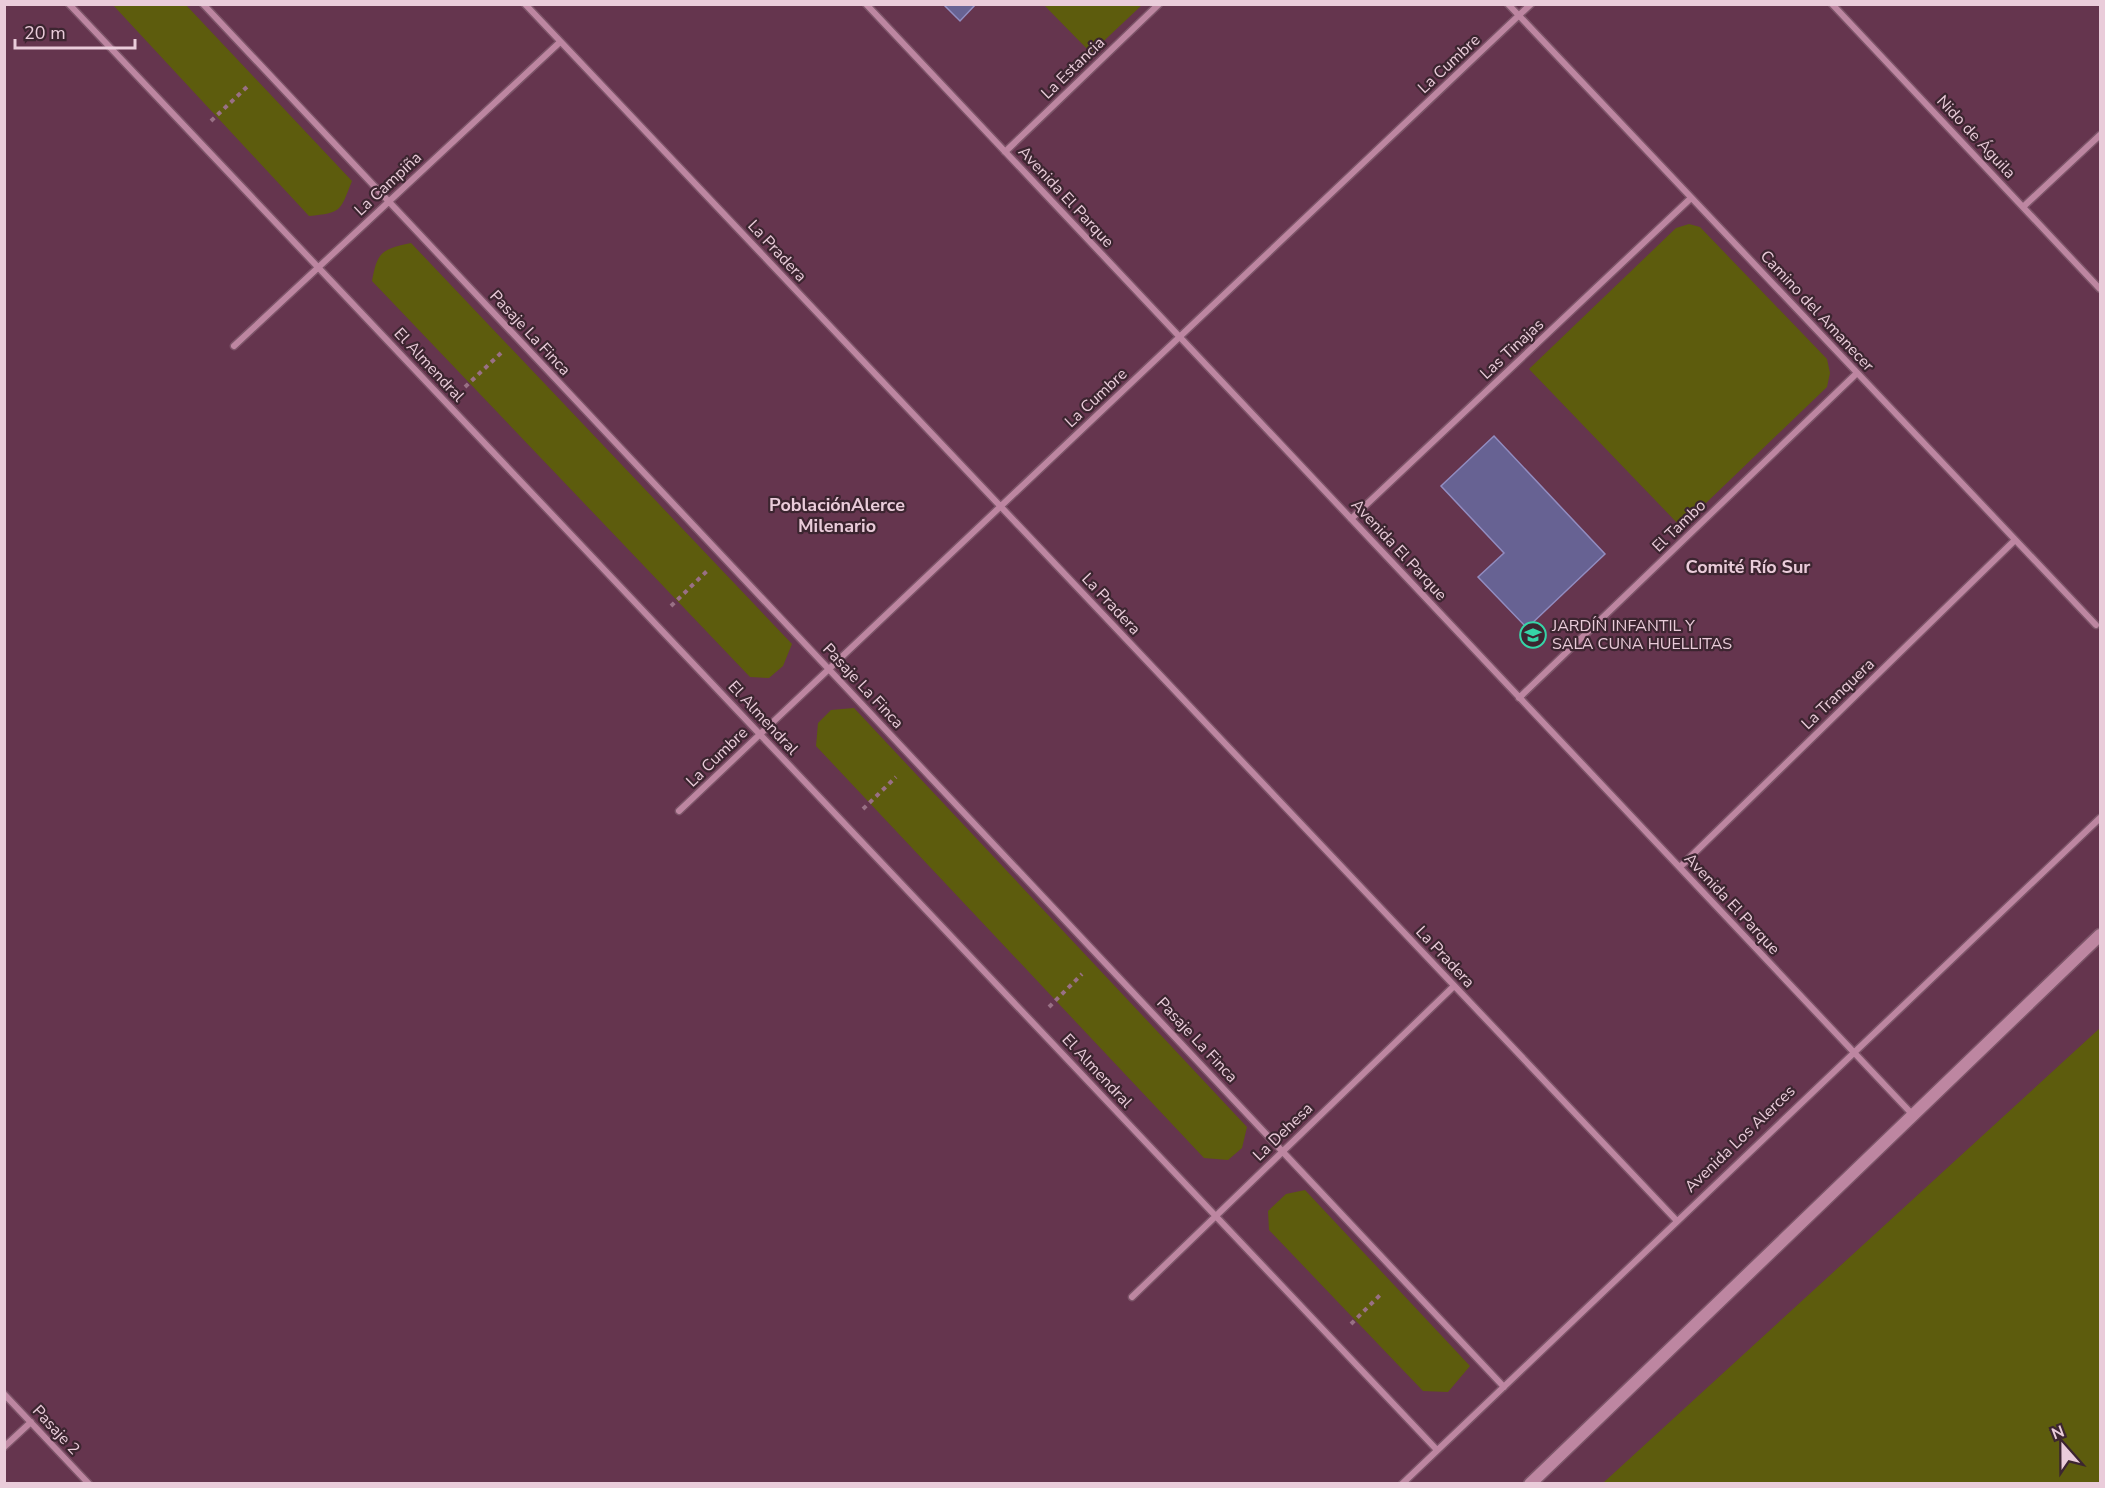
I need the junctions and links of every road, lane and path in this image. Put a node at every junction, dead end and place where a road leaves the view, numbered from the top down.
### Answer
1 (69, 4) edge
2 (203, 4) edge
3 (525, 4) edge
4 (866, 4) edge
5 (1159, 4) edge
6 (1508, 4) edge
7 (1531, 4) edge
8 (1832, 4) edge
9 (1519, 16) junction
10 (560, 42) junction
11 (265, 70) junction
12 (2100, 135) edge
13 (194, 136) junction
14 (1005, 152) junction
15 (1691, 198) junction
16 (388, 202) junction
17 (2024, 207) junction
18 (318, 267) junction
19 (2100, 289) edge
20 (1180, 337) junction
21 (516, 338) junction
22 (234, 346) dead end
23 (1857, 373) junction
24 (448, 404) junction
25 (1000, 507) junction
26 (1351, 519) junction
27 (2015, 540) junction
28 (722, 556) junction
29 (654, 623) junction
30 (2096, 626) dead end
31 (828, 669) junction
32 (1520, 698) junction
33 (759, 734) junction
34 (914, 760) junction
35 (679, 811) dead end
36 (2100, 818) edge
37 (845, 825) junction
38 (1680, 867) junction
39 (2100, 934) edge
40 (1100, 957) junction
41 (1454, 986) junction
42 (1032, 1022) junction
43 (1854, 1053) junction
44 (1912, 1114) junction
45 (1282, 1152) junction
46 (1216, 1216) junction
47 (1677, 1221) junction
48 (1399, 1276) junction
49 (1132, 1297) dead end
50 (1333, 1342) junction
51 (1504, 1387) junction
52 (4, 1394) edge
53 (31, 1422) junction
54 (4, 1447) edge
55 (1437, 1450) junction
56 (88, 1484) edge
57 (1402, 1484) edge
58 (1530, 1484) edge

1 - 13 street, El Almendral
2 - 11 street, Pasaje La Finca
3 - 10 street, La Pradera
4 - 14 street, Avenida El Parque
5 - 14 street, La Estancia
6 - 9 street, Camino del Amanecer
7 - 9 street, La Cumbre
8 - 17 street, Nido de Águila
9 - 15 street, Camino del Amanecer
9 - 20 street, La Cumbre
10 - 16 street, La Campiña
10 - 25 street, La Pradera
11 - 13 path
11 - 16 street, Pasaje La Finca
12 - 17 street
13 - 18 street, El Almendral
14 - 20 street, Avenida El Parque
15 - 23 street, Camino del Amanecer
15 - 26 street, Las Tinajas
16 - 18 street, La Campiña
16 - 21 street, Pasaje La Finca
17 - 19 street, Nido de Águila
18 - 22 street, La Campiña
18 - 24 street, El Almendral
20 - 25 street, La Cumbre
20 - 26 street, Avenida El Parque
21 - 24 path
21 - 28 street, Pasaje La Finca
23 - 27 street, Camino del Amanecer
23 - 32 street, El Tambo
24 - 29 street, El Almendral
25 - 31 street, La Cumbre
25 - 41 street, La Pradera
26 - 32 street, Avenida El Parque
27 - 30 street, Camino del Amanecer
27 - 38 street, La Tranquera
28 - 29 path
28 - 31 street, Pasaje La Finca
29 - 33 street, El Almendral
31 - 33 street, La Cumbre
31 - 34 street, Pasaje La Finca
32 - 38 street, Avenida El Parque
33 - 35 street, La Cumbre
33 - 37 street, El Almendral
34 - 37 path
34 - 40 street, Pasaje La Finca
36 - 43 street, Avenida Los Alerces
37 - 42 street, El Almendral
38 - 43 street, Avenida El Parque
39 - 44 main road
40 - 42 path
40 - 45 street, Pasaje La Finca
41 - 45 street, La Dehesa
41 - 47 street, La Pradera
42 - 46 street, El Almendral
43 - 44 street, Avenida El Parque
43 - 47 street, Avenida Los Alerces
44 - 58 main road
45 - 46 street, La Dehesa
45 - 48 street, Pasaje La Finca
46 - 49 street, La Dehesa
46 - 50 street, El Almendral
47 - 51 street, Avenida Los Alerces
48 - 50 path
48 - 51 street, Pasaje La Finca
50 - 55 street, El Almendral
51 - 55 street, Avenida Los Alerces
52 - 53 street, Pasaje 2
53 - 54 street
53 - 56 street, Pasaje 2
55 - 57 street, Avenida Los Alerces

